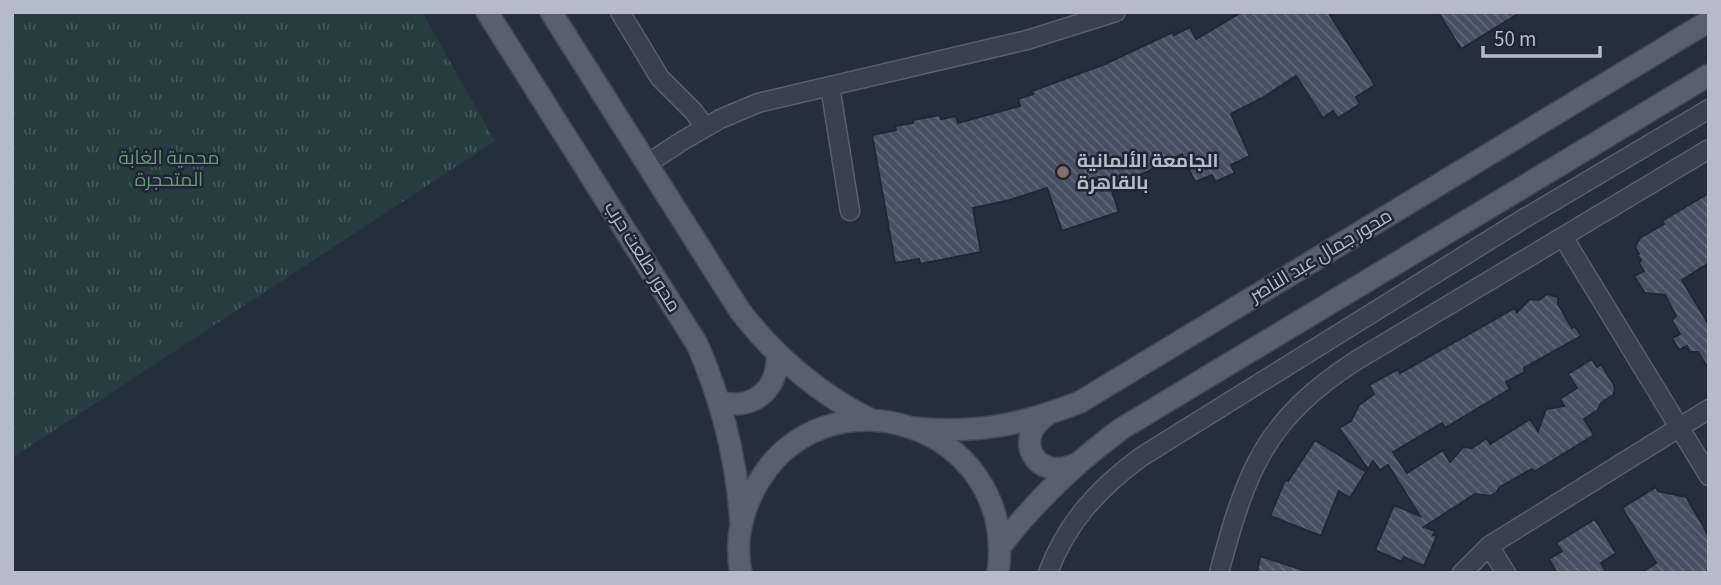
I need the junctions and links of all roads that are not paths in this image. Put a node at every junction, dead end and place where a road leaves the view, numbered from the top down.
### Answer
1 (487, 12) edge
2 (620, 12) edge
3 (1116, 12) edge
4 (557, 17) edge
5 (1709, 21) edge
6 (1709, 75) edge
7 (830, 86) junction
8 (1709, 108) edge
9 (705, 127) junction
10 (1709, 149) edge
11 (647, 164) junction
12 (850, 211) dead end
13 (1563, 237) junction
14 (777, 355) junction
15 (720, 402) junction
16 (1709, 409) edge
17 (1049, 414) junction
18 (871, 420) junction
19 (1679, 427) junction
20 (913, 428) junction
21 (1077, 463) junction
22 (1709, 475) edge
23 (741, 524) junction
24 (1000, 547) junction
25 (1489, 547) junction
26 (998, 572) edge
27 (741, 573) edge
28 (1048, 573) edge
29 (1219, 573) edge
30 (1462, 573) edge
31 (1506, 573) edge

1 - 15 main road, محور طلعت حرب
2 - 9 street
3 - 7 street
4 - 11 main road
5 - 17 main road, محور جمال عبد الناصر
6 - 21 main road
7 - 9 street
7 - 12 street
8 - 28 street
9 - 11 street
10 - 13 street
11 - 14 main road
13 - 19 street
13 - 29 street
14 - 15 main road
14 - 18 main road
15 - 23 main road, محور طلعت حرب
16 - 19 street
17 - 20 main road, محور جمال عبد الناصر
17 - 21 main road
18 - 20 main road
18 - 23 main road
19 - 22 street
19 - 25 street
20 - 24 main road
21 - 24 main road
23 - 27 main road
24 - 26 main road
25 - 30 street
25 - 31 street

